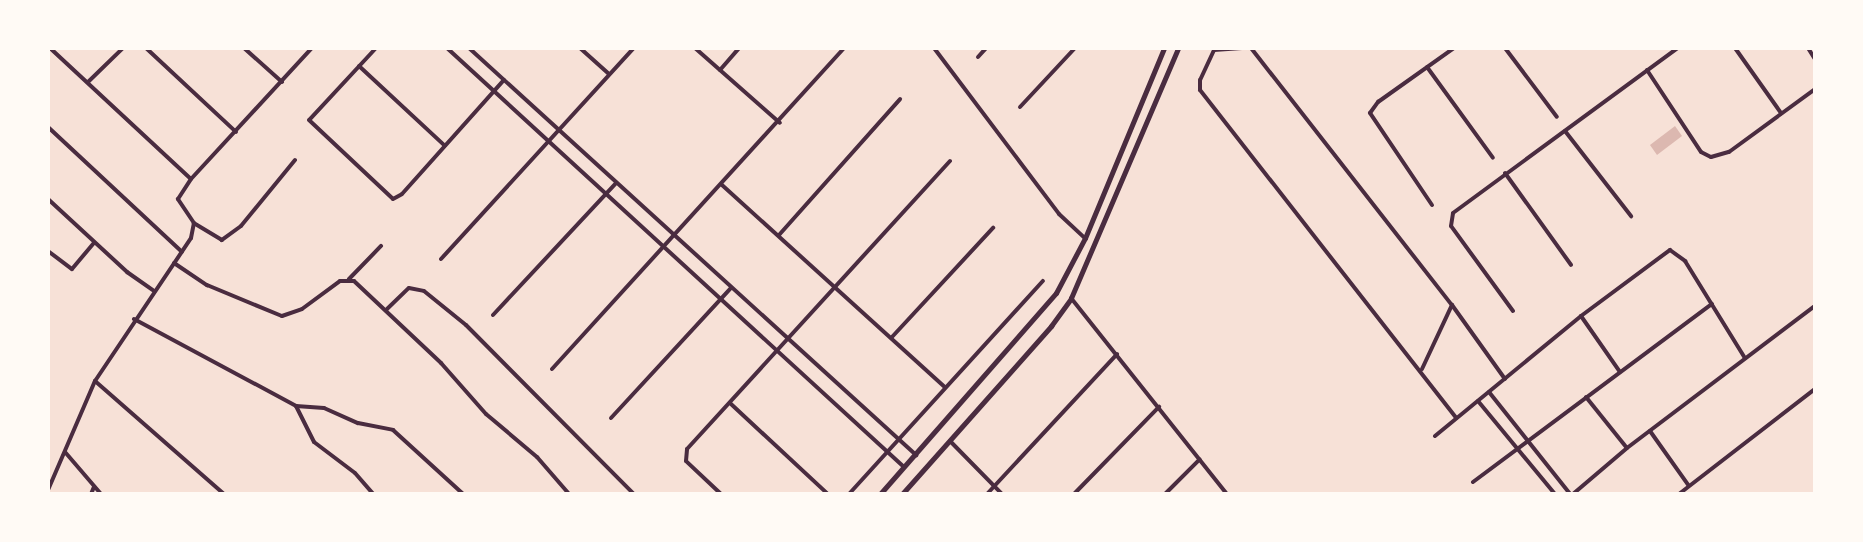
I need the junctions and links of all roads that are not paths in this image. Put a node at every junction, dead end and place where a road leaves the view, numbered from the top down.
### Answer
1 (50, 48) edge
2 (123, 48) edge
3 (146, 48) edge
4 (244, 48) edge
5 (312, 48) edge
6 (376, 48) edge
7 (447, 48) edge
8 (469, 48) edge
9 (580, 48) edge
10 (634, 48) edge
11 (695, 48) edge
12 (740, 48) edge
13 (844, 48) edge
14 (934, 48) edge
15 (986, 48) edge
16 (1075, 48) edge
17 (1164, 48) edge
18 (1178, 48) edge
19 (1242, 48) edge
20 (1251, 48) edge
21 (1454, 48) edge
22 (1505, 48) edge
23 (1678, 48) edge
24 (1735, 48) edge
25 (1808, 48) edge
26 (1215, 49) edge
27 (978, 57) dead end
28 (1815, 59) edge
29 (359, 66) junction
30 (1428, 67) junction
31 (720, 70) junction
32 (1647, 70) junction
33 (609, 74) junction
34 (504, 80) junction
35 (88, 82) junction
36 (282, 82) junction
37 (1815, 89) edge
38 (494, 92) junction
39 (900, 99) dead end
40 (1020, 108) dead end
41 (1781, 113) junction
42 (1557, 117) dead end
43 (780, 123) junction
44 (48, 127) edge
45 (559, 130) junction
46 (1565, 131) junction
47 (236, 132) junction
48 (549, 143) junction
49 (445, 146) junction
50 (1493, 158) dead end
51 (295, 160) dead end
52 (950, 161) dead end
53 (1506, 173) junction
54 (190, 179) junction
55 (616, 183) junction
56 (722, 185) junction
57 (605, 194) junction
58 (48, 200) edge
59 (1432, 205) dead end
60 (1631, 216) dead end
61 (194, 223) junction
62 (993, 228) dead end
63 (779, 235) junction
64 (674, 236) junction
65 (1084, 238) junction
66 (94, 243) junction
67 (381, 246) dead end
68 (664, 247) junction
69 (48, 251) edge
70 (182, 252) junction
71 (441, 259) dead end
72 (174, 262) junction
73 (1571, 265) dead end
74 (349, 279) junction
75 (1043, 281) dead end
76 (836, 287) junction
77 (731, 288) junction
78 (153, 290) junction
79 (1071, 298) junction
80 (721, 299) junction
81 (1712, 304) junction
82 (1452, 305) junction
83 (1815, 306) edge
84 (387, 309) junction
85 (1513, 311) dead end
86 (494, 315) dead end
87 (1581, 316) junction
88 (134, 319) junction
89 (892, 337) junction
90 (787, 339) junction
91 (778, 350) junction
92 (1117, 354) junction
93 (1745, 358) junction
94 (552, 369) dead end
95 (1422, 370) junction
96 (1620, 372) junction
97 (1505, 379) junction
98 (96, 381) junction
99 (945, 387) junction
100 (1815, 389) edge
101 (1489, 392) junction
102 (1586, 397) junction
103 (1478, 401) junction
104 (731, 404) junction
105 (297, 406) junction
106 (1159, 407) junction
107 (611, 418) dead end
108 (1456, 418) junction
109 (1650, 431) junction
110 (1435, 436) dead end
111 (899, 440) junction
112 (1528, 440) junction
113 (950, 441) junction
114 (1518, 448) junction
115 (1627, 448) junction
116 (65, 452) junction
117 (887, 452) junction
118 (916, 455) junction
119 (1200, 459) junction
120 (905, 468) junction
121 (1473, 482) dead end
122 (994, 486) junction
123 (1689, 486) junction
124 (94, 487) junction
125 (48, 490) edge
126 (91, 494) edge
127 (101, 494) edge
128 (224, 494) edge
129 (373, 494) edge
130 (463, 494) edge
131 (569, 494) edge
132 (634, 494) edge
133 (720, 494) edge
134 (828, 494) edge
135 (849, 494) edge
136 (880, 494) edge
137 (902, 494) edge
138 (987, 494) edge
139 (1002, 494) edge
140 (1074, 494) edge
141 (1165, 494) edge
142 (1227, 494) edge
143 (1555, 494) edge
144 (1572, 494) edge
145 (1679, 494) edge

1 - 35 street
2 - 35 street
3 - 47 street
4 - 36 street
5 - 36 street
6 - 29 street
7 - 38 street
8 - 34 street
9 - 33 street
10 - 33 street
11 - 31 street
12 - 31 street
13 - 43 street
14 - 65 street
15 - 27 street
16 - 40 street
17 - 65 main road
18 - 79 main road
19 - 26 street
20 - 82 street
21 - 30 street
22 - 42 street
23 - 32 street
24 - 41 street
25 - 28 street
26 - 95 street
29 - 49 street
29 - 49 street
30 - 50 street
30 - 59 street
31 - 43 street
32 - 41 street
32 - 46 street
33 - 45 street
34 - 38 street
34 - 45 street
35 - 54 street
36 - 47 street
37 - 41 street
38 - 48 street
38 - 49 street
39 - 63 street
43 - 56 street
44 - 70 street
45 - 48 street
45 - 55 street
46 - 53 street
46 - 60 street
47 - 54 street
48 - 57 street
48 - 71 street
51 - 61 street
52 - 76 street
53 - 73 street
53 - 85 street
54 - 61 street
55 - 57 street
55 - 64 street
56 - 63 street
56 - 64 street
57 - 68 street
57 - 86 street
58 - 66 street
61 - 70 street
62 - 89 street
63 - 76 street
64 - 68 street
64 - 77 street
65 - 118 main road
66 - 69 street
66 - 78 street
67 - 74 street
68 - 80 street
68 - 94 street
70 - 72 street
72 - 74 street
72 - 78 street
74 - 84 street
75 - 99 street
76 - 89 street
76 - 90 street
77 - 80 street
77 - 90 street
78 - 88 street
79 - 92 street
79 - 113 main road
80 - 91 street
80 - 107 street
81 - 87 street
81 - 93 street
81 - 96 street
82 - 95 street
82 - 97 street
83 - 93 street
84 - 131 street
84 - 132 street
87 - 96 street
87 - 97 street
88 - 98 street
88 - 105 street
89 - 99 street
90 - 91 street
90 - 111 street
91 - 104 street
91 - 117 street
92 - 106 street
92 - 122 street
93 - 109 street
95 - 108 street
96 - 102 street
97 - 101 street
98 - 116 street
98 - 128 street
99 - 111 street
100 - 123 street
101 - 103 street
101 - 112 street
102 - 112 street
102 - 115 street
103 - 108 street
103 - 114 street
104 - 133 street
104 - 134 street
105 - 129 street
105 - 130 street
106 - 119 street
106 - 140 street
108 - 110 street
109 - 115 street
109 - 123 street
111 - 117 street
111 - 118 street
112 - 114 street
112 - 144 street
113 - 122 street
113 - 137 main road
114 - 121 street
114 - 143 street
115 - 144 street
116 - 124 street
116 - 125 street
117 - 120 street
117 - 135 street
118 - 120 main road
119 - 141 street
119 - 142 street
120 - 136 main road
122 - 138 street
122 - 139 street
123 - 145 street
124 - 126 street
124 - 127 street

